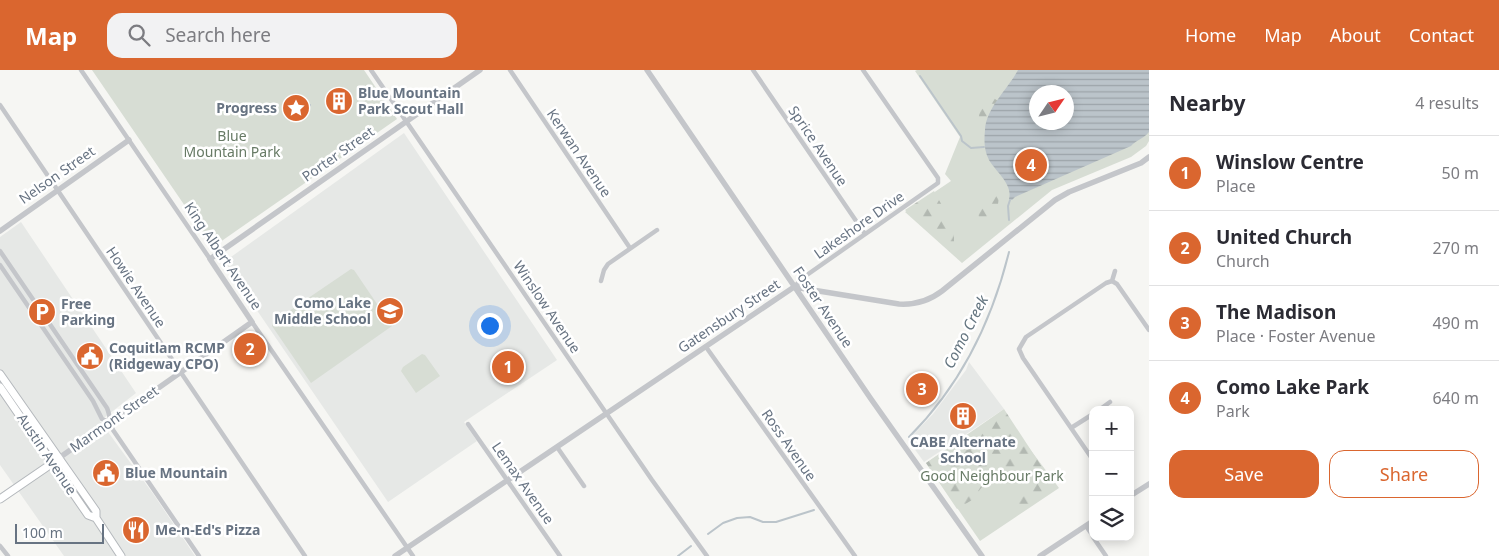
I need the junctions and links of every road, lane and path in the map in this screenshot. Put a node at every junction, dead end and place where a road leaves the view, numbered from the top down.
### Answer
1 (81, 70) edge
2 (371, 70) edge
3 (480, 70) edge
4 (510, 70) edge
5 (646, 70) edge
6 (753, 70) edge
7 (863, 70) edge
8 (0, 105) edge
9 (407, 121) junction
10 (129, 140) junction
11 (1148, 161) edge
12 (57, 190) junction
13 (657, 230) dead end
14 (0, 231) edge
15 (865, 234) junction
16 (630, 248) junction
17 (0, 251) edge
18 (210, 259) junction
19 (0, 265) edge
20 (1115, 271) dead end
21 (602, 281) dead end
22 (1112, 281) junction
23 (794, 287) junction
24 (252, 322) junction
25 (1149, 330) edge
26 (706, 347) junction
27 (180, 372) junction
28 (0, 374) edge
29 (0, 387) edge
30 (1110, 402) dead end
31 (1104, 406) edge
32 (607, 414) junction
33 (1089, 417) edge
34 (110, 422) junction
35 (468, 424) dead end
36 (1071, 428) junction
37 (557, 447) junction
38 (1089, 454) edge
39 (56, 460) junction
40 (508, 480) junction
41 (1149, 484) edge
42 (584, 486) dead end
43 (1134, 493) edge
44 (0, 499) edge
45 (1089, 524) edge
46 (1086, 526) junction
47 (1089, 531) edge
48 (1096, 541) edge
49 (0, 546) edge
50 (407, 548) junction
51 (8, 556) edge
52 (121, 556) edge
53 (199, 556) edge
54 (306, 556) edge
55 (395, 556) edge
56 (412, 556) edge
57 (560, 556) edge
58 (707, 556) edge
59 (854, 556) edge
60 (982, 556) edge
61 (1040, 556) edge
62 (1106, 556) edge

1 - 10 street, King Albert Avenue
2 - 9 street, Winslow Avenue
3 - 9 street, Porter Street
4 - 16 street, Kerwan Avenue
5 - 23 street, Foster Avenue
6 - 15 street, Sprice Avenue
7 - 15 street, Lakeshore Drive
8 - 12 street, Howie Avenue
9 - 18 street, Porter Street
9 - 32 street, Winslow Avenue
10 - 12 street, Nelson Street
10 - 18 street, King Albert Avenue
11 - 23 street, Gatensbury Street
12 - 14 street, Nelson Street
12 - 27 street, Howie Avenue
13 - 16 street
15 - 23 street, Lakeshore Drive
16 - 21 street
17 - 34 street
18 - 24 street, King Albert Avenue
19 - 34 street
20 - 22 street
22 - 25 street
22 - 36 street
23 - 26 street, Gatensbury Street
23 - 60 street, Foster Avenue
24 - 27 street, Marmont Street
24 - 50 street, King Albert Avenue
26 - 32 street, Gatensbury Street
26 - 59 street, Ross Avenue
27 - 34 street, Marmont Street
27 - 54 street, Howie Avenue
28 - 39 main road, Austin Avenue
29 - 39 main road, Austin Avenue
30 - 31 street
32 - 37 street, Gatensbury Street
32 - 58 street, Winslow Avenue
33 - 36 street
34 - 39 street, Marmont Street
34 - 53 street
35 - 40 street, Lemax Avenue
36 - 38 street
37 - 40 street, Gatensbury Street
37 - 42 street
39 - 44 main road, Marmont Street
39 - 52 main road, Austin Avenue
40 - 50 street, Gatensbury Street
40 - 57 street, Lemax Avenue
41 - 43 street
45 - 46 street
46 - 47 street
46 - 61 street
48 - 62 street
49 - 51 street
50 - 55 street, Gatensbury Street
50 - 56 street, King Albert Avenue

